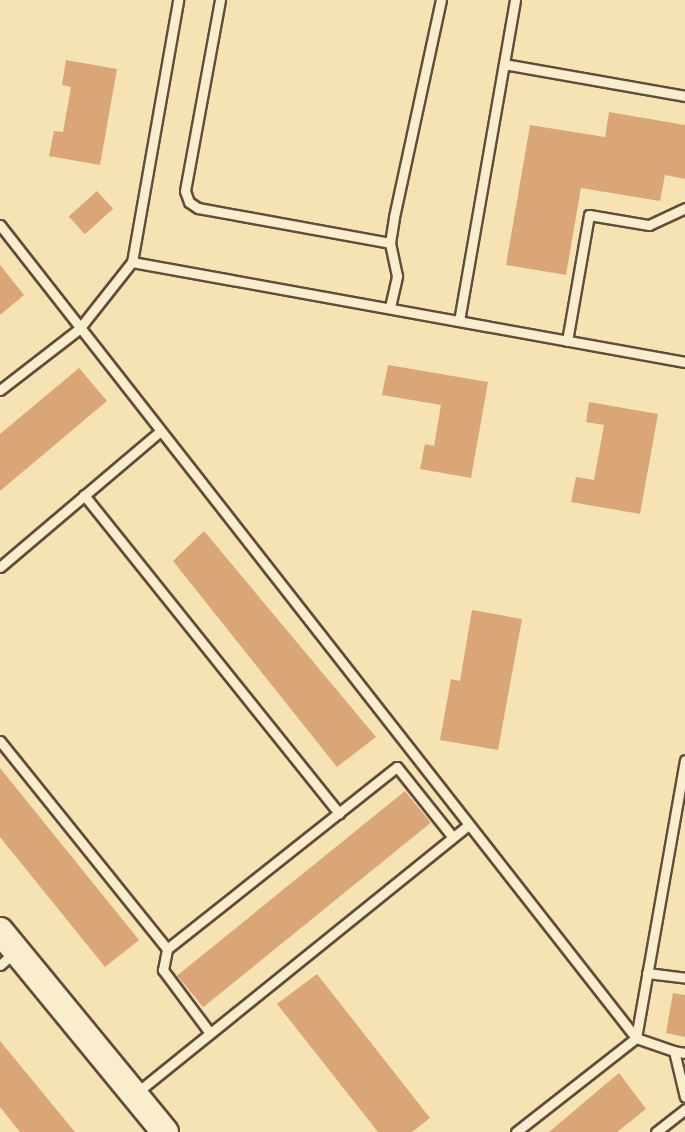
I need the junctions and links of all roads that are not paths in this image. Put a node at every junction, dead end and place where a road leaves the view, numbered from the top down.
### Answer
1 (178, 0) edge
2 (220, 0) edge
3 (441, 0) edge
4 (515, 0) edge
5 (504, 64) junction
6 (685, 96) edge
7 (685, 208) edge
8 (0, 225) edge
9 (4, 237) edge
10 (390, 243) junction
11 (132, 262) junction
12 (390, 307) junction
13 (459, 321) junction
14 (79, 329) junction
15 (567, 341) junction
16 (685, 362) edge
17 (0, 390) edge
18 (159, 432) junction
19 (84, 495) junction
20 (0, 567) edge
21 (0, 741) edge
22 (685, 760) edge
23 (339, 813) junction
24 (468, 825) junction
25 (451, 835) junction
26 (5, 949) edge
27 (167, 949) junction
28 (647, 973) junction
29 (685, 978) edge
30 (210, 1033) junction
31 (636, 1038) junction
32 (674, 1051) junction
33 (685, 1053) edge
34 (134, 1095) junction
35 (685, 1097) edge
36 (685, 1109) edge
37 (165, 1132) edge
38 (516, 1132) edge
39 (656, 1132) edge

1 - 11 lane
2 - 10 lane
3 - 10 lane
4 - 5 lane
5 - 6 lane
5 - 13 lane
7 - 15 lane
8 - 9 lane
9 - 14 lane
10 - 12 lane
11 - 12 lane
11 - 14 lane
12 - 13 lane
13 - 15 lane
14 - 17 lane
14 - 18 lane
15 - 16 lane
18 - 19 lane
18 - 24 lane
19 - 20 lane
19 - 23 lane
21 - 27 lane
22 - 28 lane
23 - 25 lane
23 - 27 lane
24 - 25 lane
24 - 31 lane
25 - 30 lane
26 - 34 main road
27 - 30 lane
28 - 29 lane
28 - 31 lane
30 - 34 lane
31 - 32 lane
31 - 38 lane
32 - 33 lane
32 - 35 lane
34 - 37 main road
36 - 39 lane

